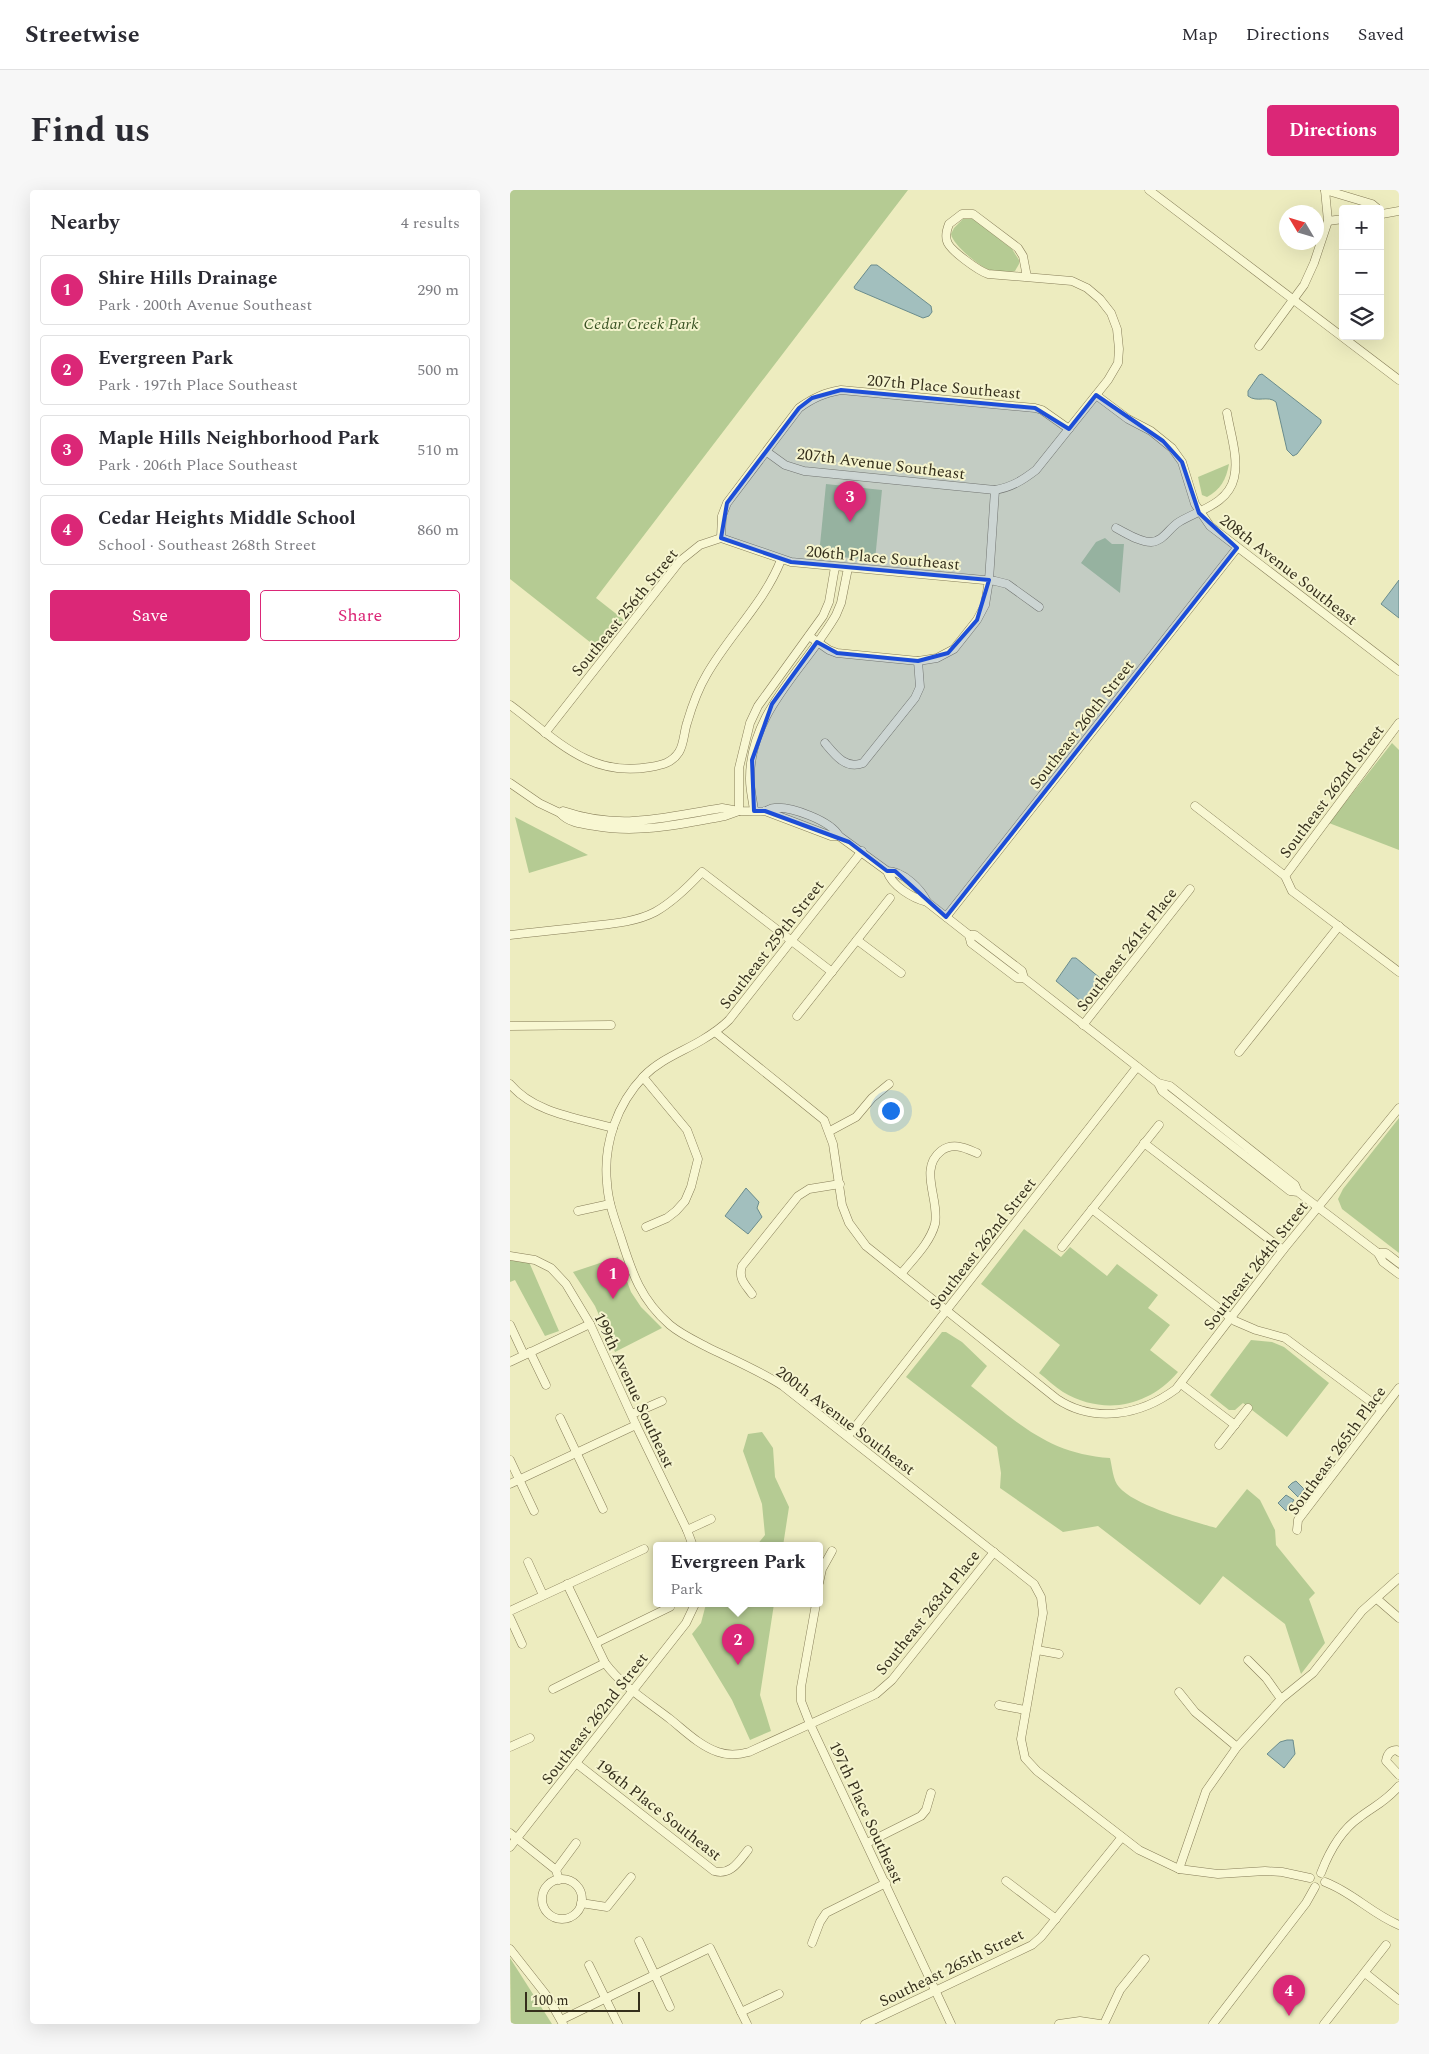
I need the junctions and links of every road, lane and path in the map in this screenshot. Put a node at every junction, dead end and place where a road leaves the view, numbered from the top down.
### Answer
1 (1325, 190) edge
2 (1154, 192) edge
3 (1373, 205) edge
4 (1399, 211) edge
5 (1384, 212) edge
6 (1339, 220) edge
7 (1328, 221) junction
8 (1027, 277) junction
9 (1294, 300) junction
10 (1259, 346) dead end
11 (1399, 380) edge
12 (1096, 395) junction
13 (1227, 413) dead end
14 (1069, 429) junction
15 (767, 452) junction
16 (995, 490) junction
17 (1200, 513) junction
18 (1116, 528) dead end
19 (721, 538) junction
20 (1237, 548) junction
21 (782, 560) junction
22 (835, 567) junction
23 (848, 568) junction
24 (989, 580) junction
25 (1039, 607) dead end
26 (809, 636) junction
27 (817, 642) junction
28 (918, 661) junction
29 (1399, 671) edge
30 (510, 705) edge
31 (1399, 723) edge
32 (545, 733) junction
33 (825, 743) dead end
34 (510, 783) edge
35 (1195, 806) dead end
36 (739, 811) junction
37 (754, 811) junction
38 (862, 852) junction
39 (1285, 876) junction
40 (1190, 890) dead end
41 (890, 898) dead end
42 (946, 917) junction
43 (1340, 926) junction
44 (510, 935) edge
45 (792, 940) junction
46 (857, 940) junction
47 (832, 972) junction
48 (1399, 972) edge
49 (901, 973) dead end
50 (797, 1016) dead end
51 (611, 1025) dead end
52 (1083, 1025) junction
53 (510, 1026) edge
54 (715, 1032) junction
55 (1239, 1052) dead end
56 (1137, 1067) junction
57 (643, 1077) junction
58 (510, 1084) edge
59 (889, 1084) dead end
60 (1399, 1108) edge
61 (1159, 1125) dead end
62 (612, 1128) junction
63 (830, 1131) junction
64 (1144, 1143) junction
65 (977, 1153) dead end
66 (840, 1184) junction
67 (610, 1204) junction
68 (1318, 1207) junction
69 (1092, 1209) junction
70 (578, 1211) dead end
71 (646, 1227) dead end
72 (1062, 1248) dead end
73 (1283, 1250) junction
74 (1378, 1253) junction
75 (510, 1256) edge
76 (1399, 1263) edge
77 (901, 1274) junction
78 (1399, 1274) edge
79 (752, 1294) dead end
80 (947, 1311) junction
81 (1232, 1318) junction
82 (590, 1324) junction
83 (510, 1325) edge
84 (527, 1353) junction
85 (510, 1362) edge
86 (1181, 1384) junction
87 (546, 1385) dead end
88 (1399, 1388) edge
89 (662, 1401) dead end
90 (1248, 1408) dead end
91 (1382, 1410) junction
92 (632, 1414) junction
93 (560, 1418) dead end
94 (636, 1425) junction
95 (1235, 1425) junction
96 (848, 1436) junction
97 (1219, 1445) dead end
98 (577, 1453) junction
99 (510, 1460) edge
100 (519, 1480) junction
101 (510, 1484) edge
102 (603, 1509) dead end
103 (534, 1511) dead end
104 (711, 1519) dead end
105 (687, 1530) junction
106 (1297, 1530) dead end
107 (692, 1542) edge
108 (644, 1548) dead end
109 (832, 1551) dead end
110 (994, 1552) junction
111 (528, 1562) dead end
112 (823, 1567) edge
113 (1399, 1578) edge
114 (567, 1584) junction
115 (543, 1595) junction
116 (1377, 1599) junction
117 (668, 1607) edge
118 (694, 1607) edge
119 (815, 1607) edge
120 (510, 1611) edge
121 (510, 1618) edge
122 (1399, 1618) edge
123 (596, 1643) junction
124 (522, 1644) dead end
125 (1036, 1650) junction
126 (1059, 1654) dead end
127 (1248, 1660) dead end
128 (605, 1663) junction
129 (553, 1688) dead end
130 (633, 1691) junction
131 (1179, 1692) dead end
132 (1281, 1699) junction
133 (999, 1705) dead end
134 (1025, 1710) junction
135 (810, 1724) junction
136 (530, 1738) dead end
137 (510, 1747) edge
138 (1237, 1747) junction
139 (1399, 1752) edge
140 (576, 1763) junction
141 (1399, 1775) edge
142 (1399, 1786) edge
143 (931, 1794) dead end
144 (513, 1836) edge
145 (1122, 1837) junction
146 (867, 1843) junction
147 (576, 1844) dead end
148 (510, 1847) edge
149 (748, 1850) dead end
150 (1179, 1869) junction
151 (556, 1870) junction
152 (1321, 1873) junction
153 (631, 1877) dead end
154 (1310, 1878) junction
155 (559, 1880) junction
156 (1006, 1881) dead end
157 (1324, 1882) junction
158 (886, 1883) junction
159 (1315, 1887) junction
160 (581, 1903) junction
161 (1056, 1919) junction
162 (1399, 1925) edge
163 (639, 1942) dead end
164 (812, 1943) dead end
165 (1386, 1945) dead end
166 (510, 1949) edge
167 (1145, 1959) dead end
168 (589, 1965) dead end
169 (1364, 1972) junction
170 (655, 1975) junction
171 (935, 1990) junction
172 (779, 1994) dead end
173 (605, 1999) junction
174 (1399, 2000) edge
175 (670, 2007) dead end
176 (741, 2012) junction
177 (562, 2022) edge
178 (618, 2024) edge
179 (747, 2024) edge
180 (865, 2024) edge
181 (951, 2024) edge
182 (1059, 2024) edge
183 (1102, 2024) edge
184 (1213, 2024) edge
185 (1324, 2024) edge

1 - 3 street
1 - 7 street
2 - 9 street
4 - 5 street
6 - 7 street
7 - 9 street
8 - 8 street
8 - 12 street
9 - 10 street
9 - 11 street
12 - 14 street
12 - 17 street, 208th Avenue Southeast
13 - 17 street
14 - 15 street, 207th Place Southeast
14 - 16 street
15 - 16 street, 207th Avenue Southeast
15 - 19 street
16 - 24 street
17 - 18 street
17 - 20 street, 208th Avenue Southeast
19 - 21 street, 206th Place Southeast
19 - 32 street, Southeast 256th Street
20 - 29 street, 208th Avenue Southeast
20 - 42 street, Southeast 260th Street
21 - 22 street, 206th Place Southeast
21 - 32 street
22 - 23 street, 206th Place Southeast
22 - 26 street
23 - 24 street, 206th Place Southeast
23 - 27 street
24 - 25 street, 206th Place Southeast
24 - 28 street
26 - 27 street
26 - 36 street
27 - 28 street
27 - 37 street
28 - 33 street
30 - 32 street
31 - 39 street, Southeast 262nd Street
34 - 36 street
35 - 39 street
36 - 37 street
37 - 38 street
38 - 42 street
38 - 45 street, Southeast 259th Street
39 - 43 street
40 - 52 street, Southeast 261st Place
41 - 46 street
42 - 52 street
43 - 48 street
43 - 55 street
44 - 45 street
45 - 47 street
45 - 54 street, Southeast 259th Street
46 - 47 street
46 - 49 street
47 - 50 street
51 - 53 street
52 - 56 street
54 - 57 street, Southeast 259th Street
54 - 63 street
56 - 68 street
56 - 80 street, Southeast 262nd Street
57 - 62 street, Southeast 259th Street
57 - 71 street
58 - 62 street
59 - 63 street
60 - 68 street, Southeast 264th Street
61 - 64 street
62 - 67 street, 200th Avenue Southeast
63 - 66 street, Southeast 264th Street
64 - 69 street
64 - 73 street
65 - 77 street
66 - 77 street, Southeast 264th Street
66 - 79 street
67 - 70 street
67 - 96 street, 200th Avenue Southeast
68 - 73 street, Southeast 264th Street
68 - 74 street
69 - 72 street
69 - 81 street
73 - 81 street, Southeast 264th Street
74 - 76 street
74 - 78 street
75 - 82 street, 199th Avenue Southeast
77 - 80 street, Southeast 264th Street
80 - 86 street, Southeast 264th Street
80 - 96 street, Southeast 262nd Street
81 - 86 street, Southeast 264th Street
81 - 91 street
82 - 84 street
82 - 92 street, 199th Avenue Southeast
83 - 84 street
84 - 85 street
84 - 87 street
86 - 95 street
88 - 91 street, Southeast 265th Place
89 - 92 street
90 - 95 street
91 - 106 street, Southeast 265th Place
92 - 94 street, 199th Avenue Southeast
93 - 98 street
94 - 98 street
94 - 105 street, 199th Avenue Southeast
95 - 97 street
96 - 110 street, 200th Avenue Southeast
98 - 100 street
98 - 102 street
99 - 100 street
100 - 101 street
100 - 103 street
104 - 105 street
105 - 107 street, 199th Avenue Southeast
108 - 114 street
109 - 112 street
110 - 125 street, 200th Avenue Southeast
110 - 135 street, Southeast 263rd Place
111 - 115 street
113 - 116 street
114 - 115 street
114 - 123 street
115 - 120 street
116 - 122 street
116 - 132 street
117 - 123 street
118 - 130 street, Southeast 262nd Street
119 - 135 street, 197th Place Southeast
121 - 124 street
123 - 128 street
125 - 126 street
125 - 134 street
127 - 132 street
128 - 129 street
128 - 130 street
130 - 135 street, Southeast 263rd Place
130 - 140 street, Southeast 262nd Street
131 - 138 street
132 - 138 street
133 - 134 street
134 - 145 street
135 - 146 street, 197th Place Southeast
136 - 137 street
138 - 150 street
139 - 141 street
140 - 144 street, Southeast 262nd Street
140 - 149 street, 196th Place Southeast
142 - 152 street
143 - 146 street
144 - 148 street, Southeast 262nd Street
144 - 151 street
145 - 150 street
145 - 161 street, Southeast 265th Street
146 - 158 street, 197th Place Southeast
147 - 151 street
150 - 154 street
151 - 155 street
152 - 154 street
152 - 157 street
153 - 160 street
154 - 159 street
155 - 160 street
155 - 160 street
156 - 161 street
157 - 159 street
157 - 162 street
158 - 164 street
158 - 171 street, 197th Place Southeast
159 - 184 street
161 - 171 street, Southeast 265th Street
163 - 170 street
165 - 169 street
166 - 177 street
167 - 183 street
168 - 173 street
169 - 174 street
169 - 185 street
170 - 173 street
170 - 175 street
170 - 176 street
171 - 180 street, Southeast 265th Street
171 - 181 street, 197th Place Southeast
172 - 176 street
173 - 177 street
173 - 178 street
176 - 179 street
182 - 183 street

